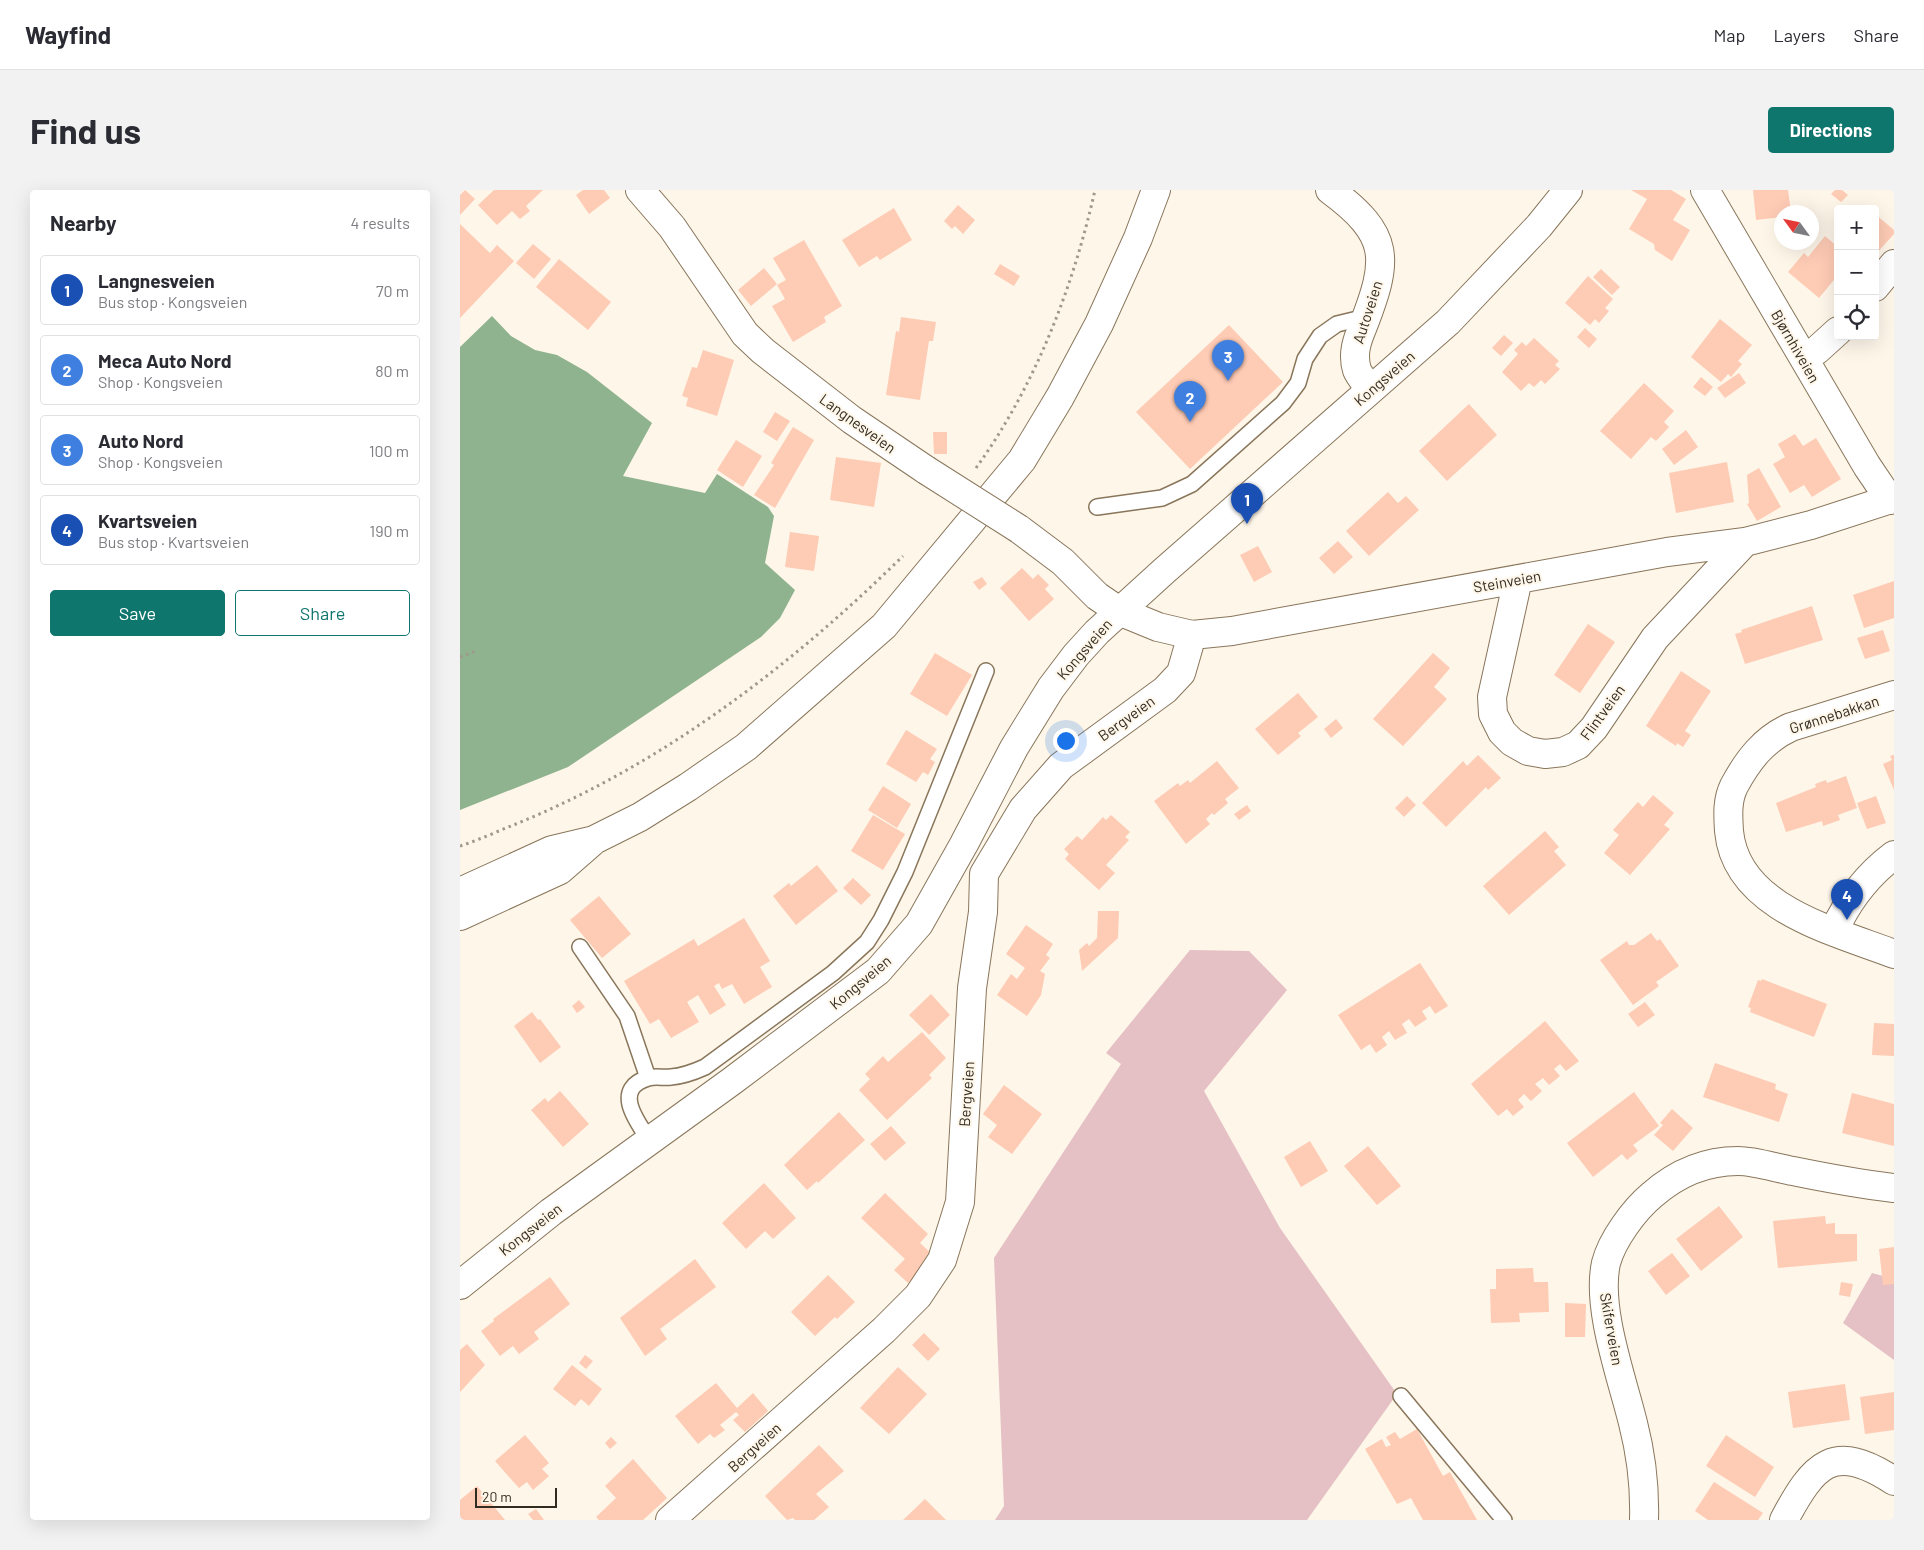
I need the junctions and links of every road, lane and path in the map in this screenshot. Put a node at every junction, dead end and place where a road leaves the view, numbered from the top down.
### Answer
1 (640, 190) edge
2 (1095, 190) edge
3 (1156, 190) edge
4 (1330, 190) edge
5 (1568, 190) edge
6 (1705, 190) edge
7 (1894, 264) edge
8 (1879, 282) edge
9 (1366, 317) junction
10 (1834, 334) edge
11 (1804, 358) junction
12 (1370, 389) junction
13 (971, 474) dead end
14 (1892, 499) edge
15 (1097, 507) dead end
16 (1746, 542) junction
17 (907, 552) dead end
18 (1518, 579) junction
19 (1119, 611) junction
20 (1192, 635) junction
21 (476, 651) dead end
22 (460, 657) edge
23 (986, 671) dead end
24 (1894, 695) edge
25 (594, 840) junction
26 (460, 846) edge
27 (1894, 855) edge
28 (460, 892) edge
29 (460, 916) edge
30 (1834, 932) junction
31 (580, 947) dead end
32 (1894, 954) edge
33 (648, 1078) junction
34 (650, 1141) junction
35 (1894, 1188) edge
36 (460, 1285) edge
37 (1401, 1396) dead end
38 (1894, 1481) edge
39 (670, 1520) edge
40 (1504, 1520) edge
41 (1644, 1520) edge
42 (1784, 1520) edge

1 - 19 main road, Langnesveien, bridge
2 - 13 path
3 - 25 main road
4 - 9 main road, Autoveien
5 - 12 main road, Kongsveien
6 - 11 main road, Bjørnhiveien
7 - 8 main road
9 - 12 main road, Autoveien
9 - 15 lane
10 - 11 main road
11 - 14 main road, Bjørnhiveien
12 - 19 main road, Kongsveien
14 - 16 main road, Steinveien
16 - 18 main road, Steinveien
16 - 18 main road, Flintveien
17 - 26 path
18 - 20 main road, Steinveien
19 - 20 main road, Steinveien
19 - 34 main road, Kongsveien
20 - 39 main road, Bergveien
21 - 22 path
23 - 33 lane, Kongsveien
24 - 30 main road, Grønnebakkan
25 - 28 main road
25 - 29 main road
27 - 30 main road
30 - 32 main road, Grønnebakkan
31 - 33 lane
33 - 34 lane
34 - 36 main road, Kongsveien
35 - 41 main road, Skiferveien
37 - 40 lane
38 - 42 main road

